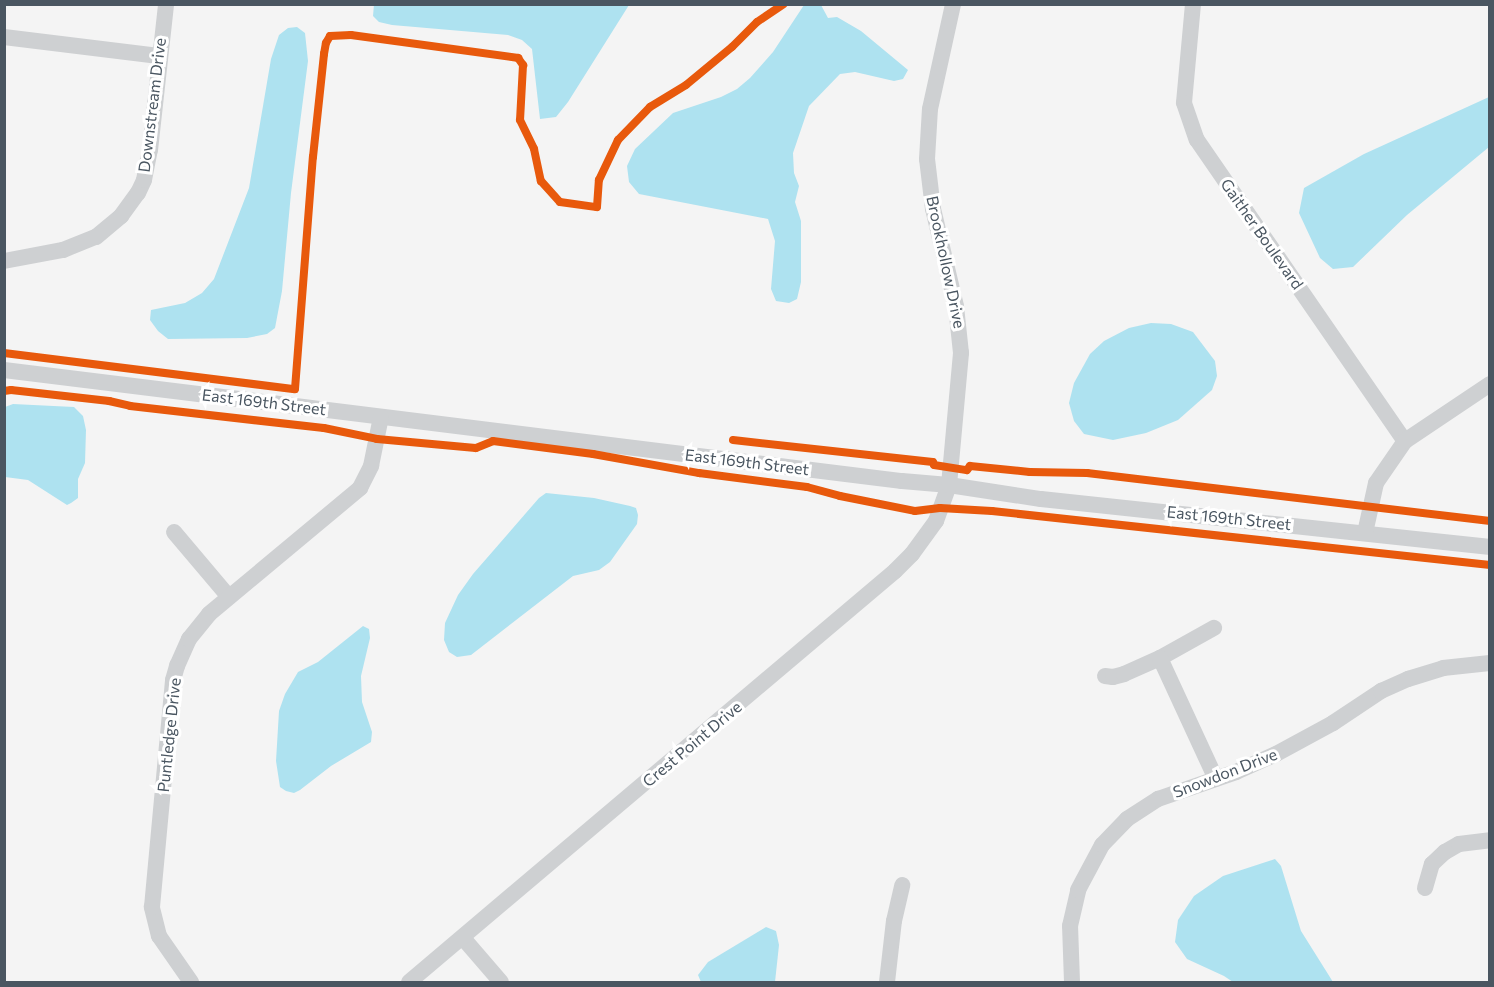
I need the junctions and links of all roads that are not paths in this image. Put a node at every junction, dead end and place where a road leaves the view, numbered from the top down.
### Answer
1 (166, 4) edge
2 (953, 4) edge
3 (1194, 4) edge
4 (4, 37) edge
5 (159, 56) junction
6 (4, 261) edge
7 (4, 370) edge
8 (1490, 384) edge
9 (381, 417) junction
10 (1405, 441) junction
11 (949, 485) junction
12 (174, 532) dead end
13 (1365, 533) junction
14 (1490, 547) edge
15 (229, 597) junction
16 (1214, 628) dead end
17 (1160, 658) junction
18 (1490, 663) edge
19 (1105, 676) dead end
20 (1216, 779) junction
21 (1490, 840) edge
22 (902, 885) dead end
23 (1425, 888) dead end
24 (463, 938) junction
25 (191, 982) edge
26 (409, 982) edge
27 (501, 982) edge
28 (887, 982) edge
29 (1072, 982) edge

1 - 5 street, Downstream Drive
2 - 11 street, Brookhollow Drive
3 - 10 street, Gaither Boulevard
4 - 5 street
5 - 6 street, Downstream Drive
7 - 9 street, East 169th Street
8 - 10 street
9 - 11 street, East 169th Street
9 - 15 street, Puntledge Drive
10 - 13 street
11 - 13 street, East 169th Street
11 - 24 street, Crest Point Drive
12 - 15 street
13 - 14 street, East 169th Street
15 - 25 street, Puntledge Drive
16 - 17 street
17 - 19 street
17 - 20 street
18 - 20 street, Snowdon Drive
20 - 29 street, Snowdon Drive
21 - 23 street
22 - 28 street
24 - 26 street, Crest Point Drive
24 - 27 street

